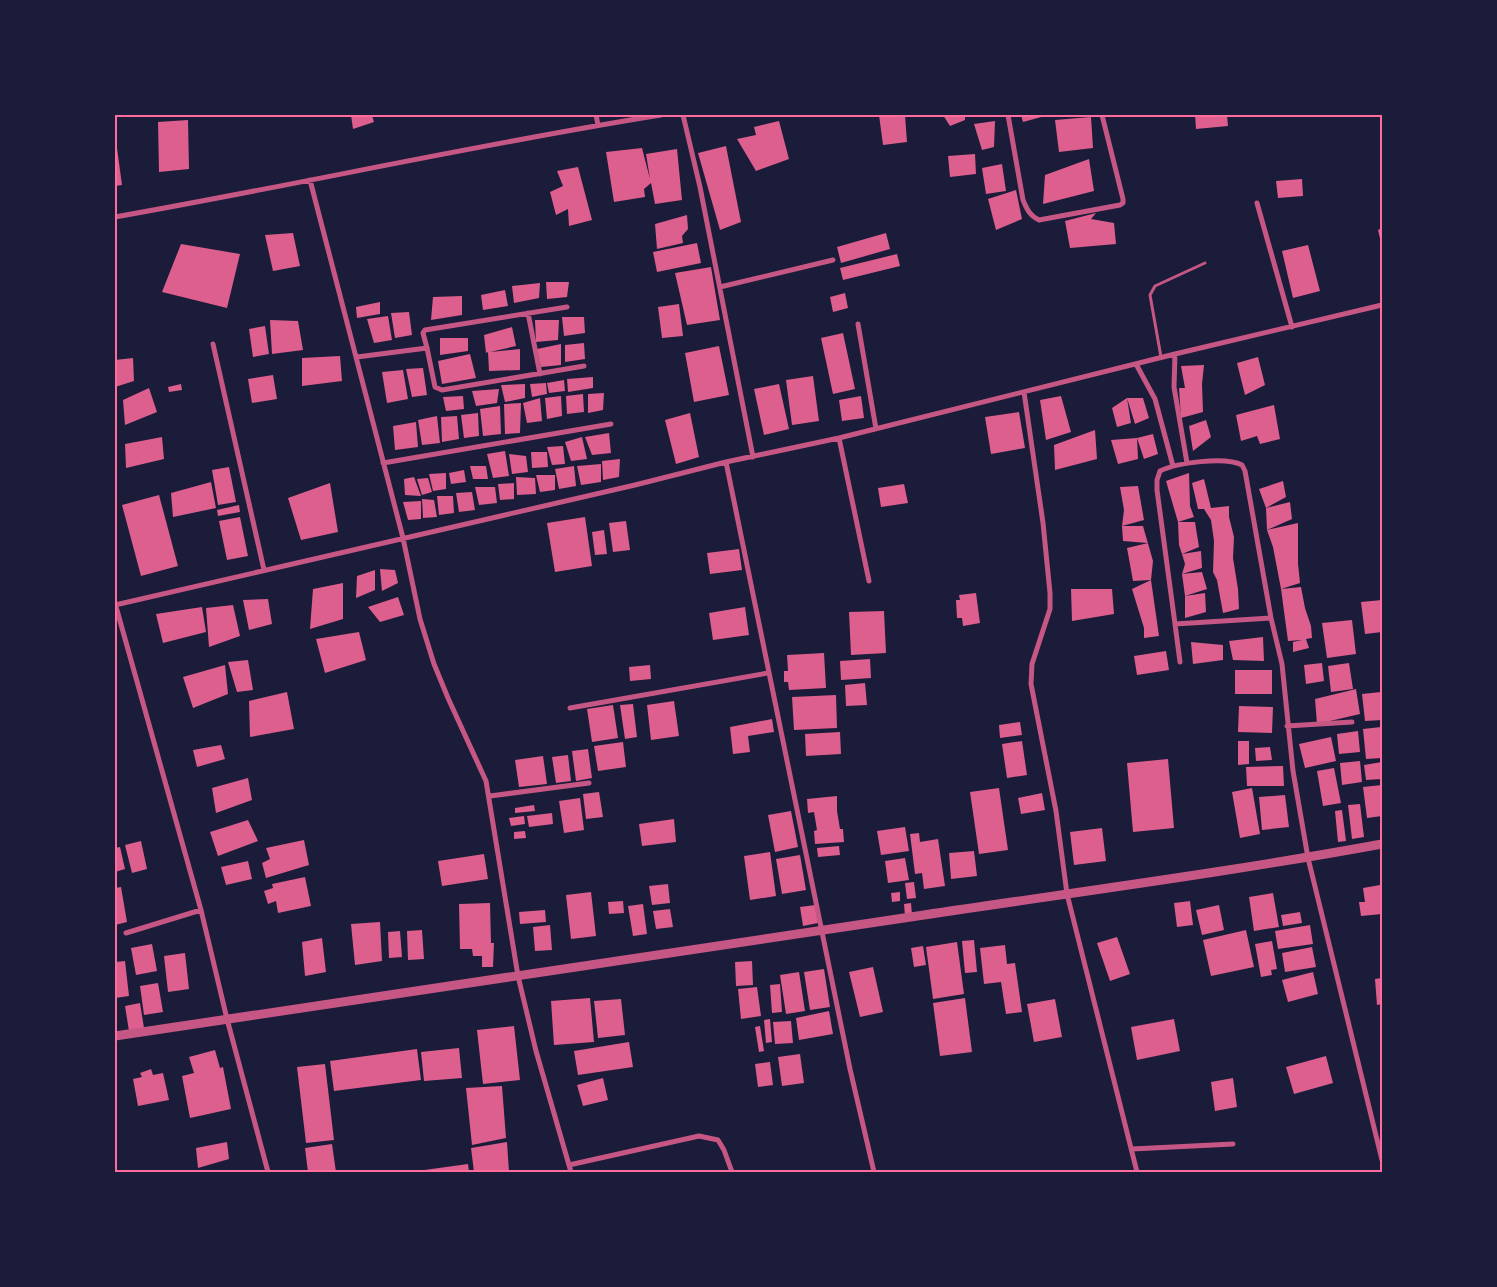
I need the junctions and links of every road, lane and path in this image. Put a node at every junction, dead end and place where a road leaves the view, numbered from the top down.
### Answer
1 (596, 115) edge
2 (661, 115) edge
3 (684, 115) edge
4 (1008, 115) edge
5 (1102, 115) edge
6 (598, 125) junction
7 (310, 180) junction
8 (1257, 203) dead end
9 (115, 218) edge
10 (833, 260) dead end
11 (1205, 263) dead end
12 (720, 287) junction
13 (1382, 305) edge
14 (567, 307) dead end
15 (528, 313) junction
16 (858, 324) dead end
17 (1292, 327) junction
18 (213, 344) dead end
19 (427, 348) junction
20 (1175, 354) junction
21 (357, 357) junction
22 (1161, 358) junction
23 (1136, 364) junction
24 (584, 366) dead end
25 (540, 374) junction
26 (1024, 392) junction
27 (611, 424) dead end
28 (876, 429) junction
29 (839, 438) junction
30 (753, 457) junction
31 (726, 462) junction
32 (383, 463) junction
33 (1187, 463) junction
34 (1173, 466) junction
35 (403, 538) junction
36 (264, 570) junction
37 (869, 581) dead end
38 (115, 605) edge
39 (1271, 618) junction
40 (1175, 624) junction
41 (1180, 662) dead end
42 (768, 673) junction
43 (570, 708) dead end
44 (1352, 722) dead end
45 (1288, 726) junction
46 (589, 783) dead end
47 (490, 796) junction
48 (1382, 844) edge
49 (1308, 858) junction
50 (1067, 894) junction
51 (201, 910) junction
52 (822, 930) junction
53 (126, 933) dead end
54 (518, 976) junction
55 (227, 1019) junction
56 (115, 1036) edge
57 (1233, 1144) dead end
58 (1132, 1149) junction
59 (1382, 1160) edge
60 (569, 1165) junction
61 (268, 1172) edge
62 (571, 1172) edge
63 (732, 1172) edge
64 (874, 1172) edge
65 (1137, 1172) edge

1 - 6 street
2 - 6 street
3 - 12 street
4 - 5 street
6 - 7 street
7 - 9 street
7 - 21 street
8 - 17 street
10 - 12 street
11 - 22 lane
12 - 30 street
13 - 17 street
14 - 15 street
15 - 19 street
15 - 25 street
16 - 28 street
17 - 20 street
18 - 36 street
19 - 21 street
19 - 25 street
20 - 22 street
20 - 33 street
21 - 32 street
22 - 23 street
23 - 26 street
23 - 34 street
24 - 25 street
26 - 28 street
26 - 50 street
27 - 32 street
28 - 29 street
29 - 30 street
29 - 37 street
30 - 31 street
31 - 35 street
31 - 42 street
32 - 35 street
33 - 34 street
33 - 39 street
34 - 40 street
35 - 36 street
35 - 47 street
36 - 38 street
38 - 51 street
39 - 40 street
39 - 45 street
40 - 41 street
42 - 43 street
42 - 52 street
44 - 45 street
45 - 49 street
46 - 47 street
47 - 54 street
48 - 49 street
49 - 50 street
49 - 59 street
50 - 52 street
50 - 58 street
51 - 53 street
51 - 55 street
52 - 54 street
52 - 64 street
54 - 55 street
54 - 60 street
55 - 56 street
55 - 61 street
57 - 58 street
58 - 65 street
60 - 62 street
60 - 63 street

